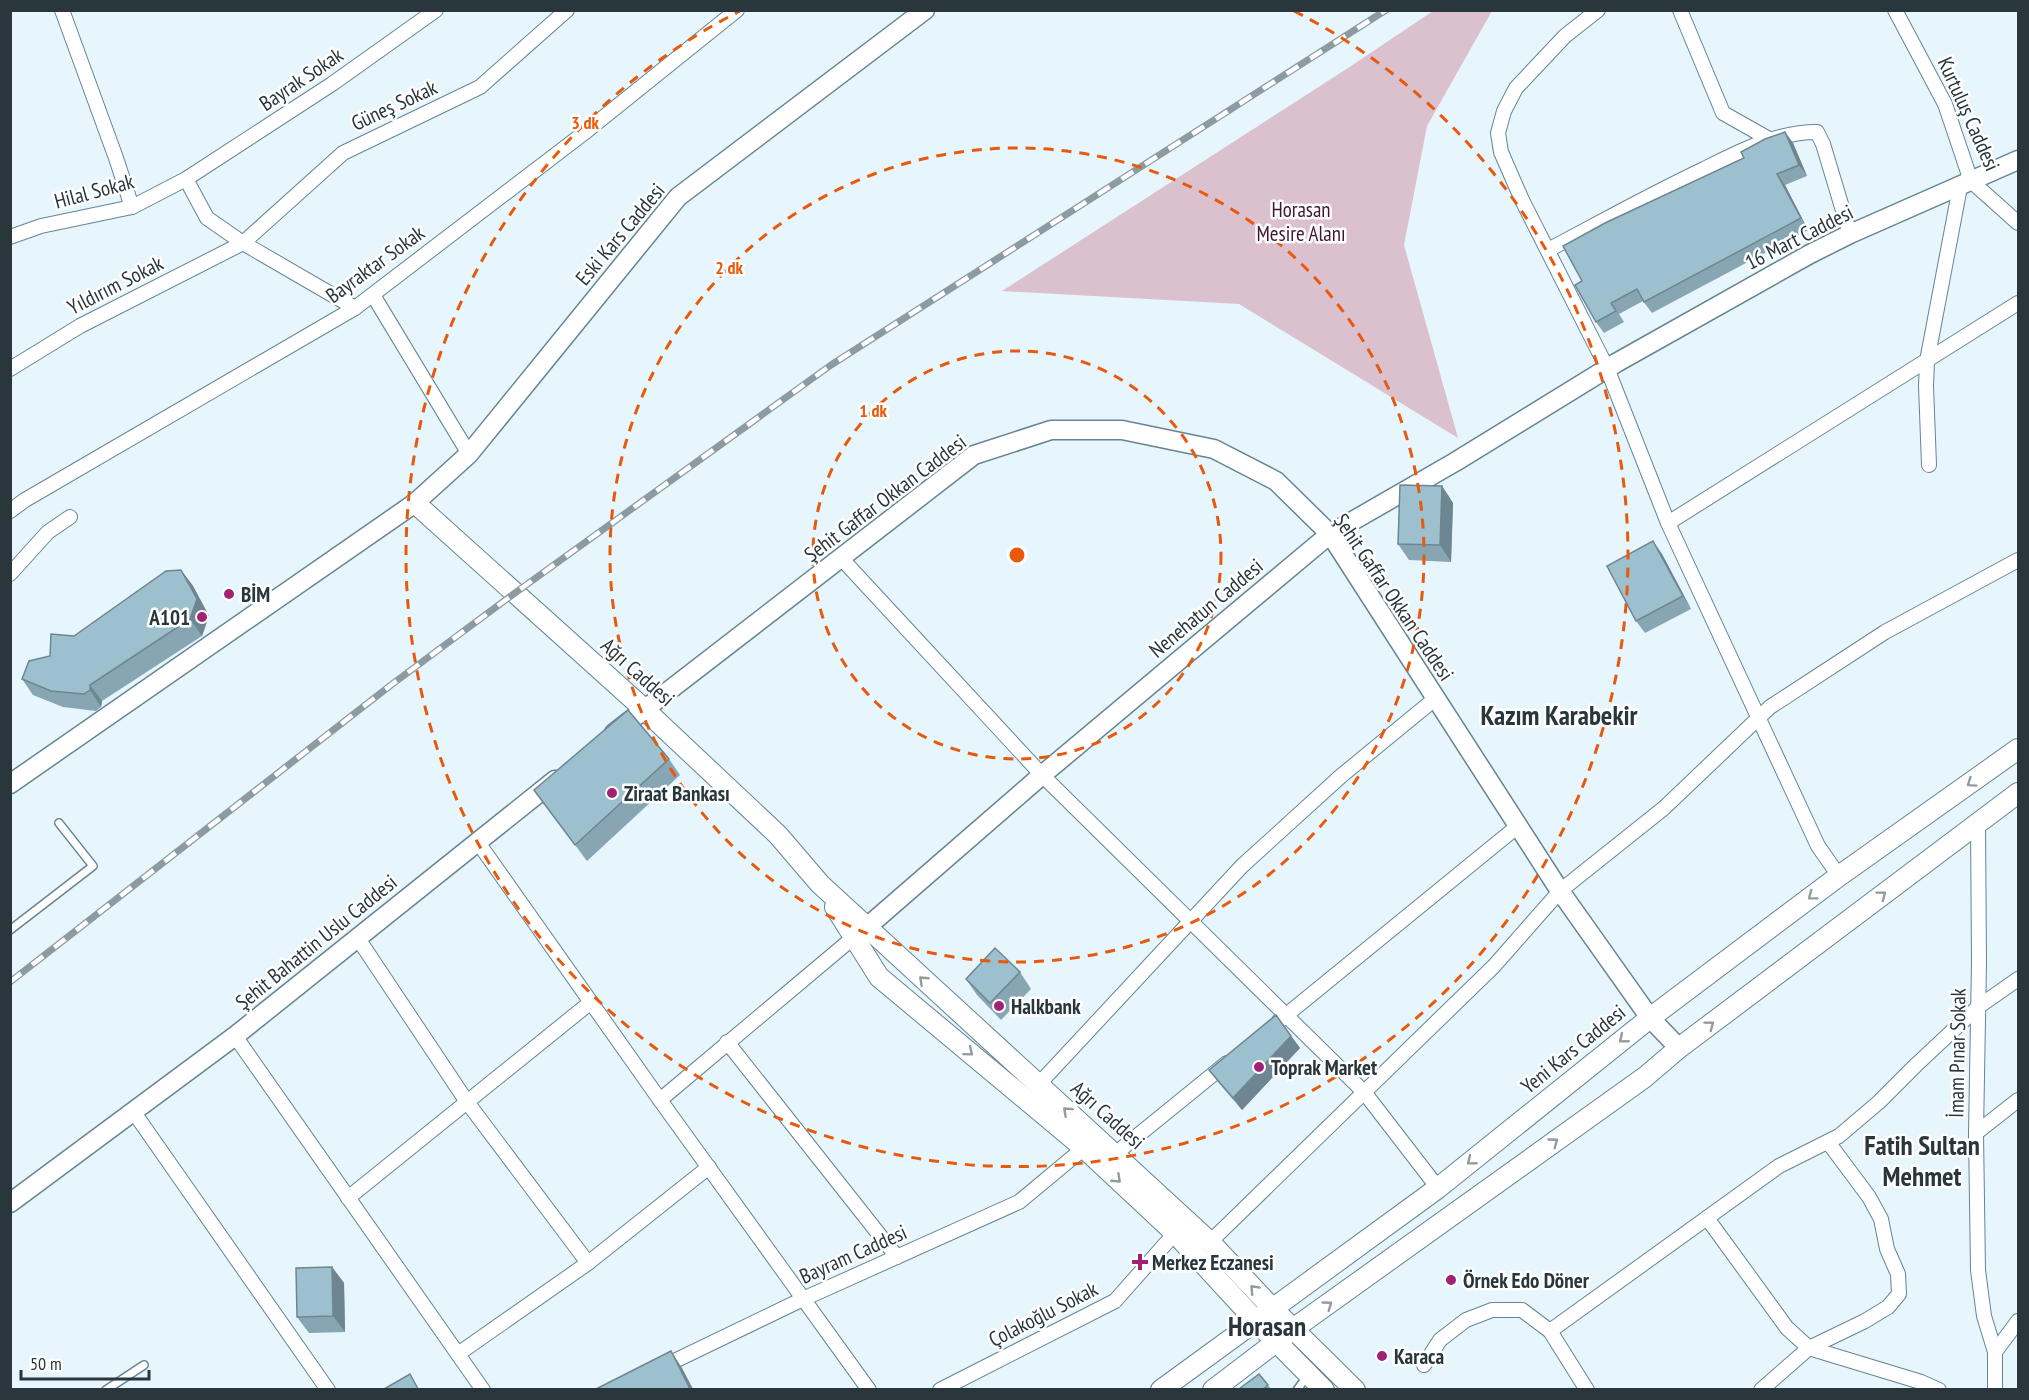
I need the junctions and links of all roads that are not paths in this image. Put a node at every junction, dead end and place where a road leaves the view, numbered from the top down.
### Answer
1 (62, 10) edge
2 (567, 10) edge
3 (737, 10) edge
4 (925, 10) edge
5 (1598, 10) edge
6 (1680, 10) edge
7 (1895, 10) edge
8 (428, 13) edge
9 (1768, 139) junction
10 (2019, 160) edge
11 (186, 179) junction
12 (1966, 184) junction
13 (132, 207) junction
14 (2019, 223) edge
15 (1850, 234) junction
16 (10, 237) edge
17 (243, 243) junction
18 (1548, 250) junction
19 (373, 295) junction
20 (2019, 303) edge
21 (355, 308) junction
22 (1927, 361) junction
23 (1607, 368) junction
24 (10, 369) edge
25 (469, 453) junction
26 (1929, 465) dead end
27 (415, 503) junction
28 (10, 511) edge
29 (70, 517) dead end
30 (1668, 523) junction
31 (1329, 534) junction
32 (841, 558) junction
33 (2019, 560) edge
34 (10, 574) edge
35 (1436, 698) junction
36 (644, 709) junction
37 (1760, 717) junction
38 (598, 746) edge
39 (2019, 749) edge
40 (570, 768) edge
41 (1042, 775) junction
42 (10, 784) edge
43 (2019, 793) edge
44 (1978, 822) junction
45 (59, 823) dead end
46 (1518, 826) junction
47 (477, 841) junction
48 (1839, 876) junction
49 (1560, 891) junction
50 (1190, 920) junction
51 (10, 930) edge
52 (860, 932) junction
53 (357, 938) junction
54 (2019, 979) edge
55 (591, 1002) junction
56 (1978, 1007) junction
57 (1286, 1015) junction
58 (1650, 1018) junction
59 (1268, 1030) edge
60 (235, 1036) junction
61 (728, 1042) junction
62 (1679, 1048) junction
63 (1241, 1052) edge
64 (1038, 1085) junction
65 (1364, 1092) junction
66 (660, 1100) junction
67 (2019, 1100) edge
68 (467, 1102) junction
69 (133, 1112) junction
70 (1976, 1133) junction
71 (1090, 1142) junction
72 (1828, 1142) junction
73 (1114, 1154) junction
74 (709, 1167) junction
75 (1438, 1188) junction
76 (348, 1198) junction
77 (10, 1203) edge
78 (1707, 1218) junction
79 (1175, 1233) junction
80 (1210, 1242) junction
81 (897, 1257) junction
82 (588, 1263) junction
83 (803, 1299) junction
84 (1272, 1308) junction
85 (1255, 1320) junction
86 (2019, 1321) edge
87 (1293, 1329) junction
88 (1550, 1331) junction
89 (1276, 1342) junction
90 (1809, 1348) junction
91 (1995, 1352) junction
92 (458, 1354) junction
93 (144, 1365) dead end
94 (1424, 1365) dead end
95 (646, 1374) edge
96 (1303, 1382) edge
97 (106, 1389) edge
98 (328, 1389) edge
99 (483, 1389) edge
100 (869, 1389) edge
101 (940, 1389) edge
102 (1161, 1389) edge
103 (1213, 1389) edge
104 (1324, 1389) edge
105 (1355, 1389) edge
106 (1587, 1389) edge
107 (1761, 1389) edge
108 (1939, 1389) edge
109 (1995, 1389) edge

1 - 13 street
2 - 17 street, Güneş Sokak
3 - 19 street, Bayraktar Sokak
4 - 25 street, Eski Kars Caddesi
5 - 18 street
6 - 9 street
7 - 12 street, Kurtuluş Caddesi
8 - 11 street, Bayrak Sokak
9 - 15 street
9 - 18 street
10 - 12 street, 16 Mart Caddesi
11 - 13 street, Hilal Sokak
11 - 17 street
12 - 14 street, Kurtuluş Caddesi
12 - 15 street, 16 Mart Caddesi
12 - 22 street
13 - 16 street, Hilal Sokak
15 - 23 street, 16 Mart Caddesi
17 - 21 street
17 - 24 street, Yıldırım Sokak
18 - 23 street
19 - 21 street, Bayraktar Sokak
19 - 25 street
20 - 22 street
21 - 28 street, Bayraktar Sokak
22 - 26 street
22 - 30 street
23 - 30 street
23 - 31 street, Nenehatun Caddesi
25 - 27 street, Eski Kars Caddesi
27 - 36 main road, Ağrı Caddesi
27 - 42 street, Eski Kars Caddesi
29 - 34 street
30 - 37 street
31 - 32 street, Şehit Gaffar Okkan Caddesi
31 - 35 street, Şehit Gaffar Okkan Caddesi
31 - 41 street, Nenehatun Caddesi
32 - 36 street, Şehit Gaffar Okkan Caddesi
32 - 41 street
33 - 37 street
35 - 46 street, Şehit Gaffar Okkan Caddesi
35 - 50 street
36 - 38 street
36 - 52 main road, Ağrı Caddesi
37 - 48 street
37 - 49 street
39 -> 48 main road, Yeni Kars Caddesi
40 - 47 street, Şehit Bahattin Uslu Caddesi
41 - 50 street
41 - 52 street, Nenehatun Caddesi
43 - 44 main road
44 - 56 street, İmam Pınar Sokak
62 -> 44 main road
45 - 51 lane
46 - 49 street, Şehit Gaffar Okkan Caddesi
46 - 57 street
47 - 53 street, Şehit Bahattin Uslu Caddesi
47 - 55 street
48 -> 58 main road, Yeni Kars Caddesi
49 - 58 street, Şehit Gaffar Okkan Caddesi
49 - 65 street
50 - 57 street
50 - 64 street
52 - 61 street
64 -> 52 main road, Ağrı Caddesi
52 -> 71 main road, Ağrı Caddesi
53 - 60 street, Şehit Bahattin Uslu Caddesi
53 - 68 street
54 - 56 street
55 - 66 street
55 - 68 street
56 - 70 street, İmam Pınar Sokak
56 - 72 street
57 - 59 street
57 - 65 street
58 - 62 street, Şehit Gaffar Okkan Caddesi
58 -> 75 main road, Yeni Kars Caddesi
60 - 69 street, Şehit Bahattin Uslu Caddesi
60 - 76 street
61 - 66 street
61 - 81 street
87 -> 62 main road
63 - 73 street
71 -> 64 main road, Ağrı Caddesi
65 - 75 street
65 - 80 street
66 - 74 street
67 - 70 street
68 - 76 street
68 - 82 street
69 - 77 street, Şehit Bahattin Uslu Caddesi
69 - 98 street
70 - 91 street, İmam Pınar Sokak
71 - 73 main road, Ağrı Caddesi
71 -> 79 main road, Ağrı Caddesi
71 - 81 street, Bayram Caddesi
72 - 78 street
72 - 90 street
73 - 80 main road, Ağrı Caddesi
74 - 82 street
74 - 83 street
75 - 84 main road, Yeni Kars Caddesi
76 - 92 street
78 - 88 street
78 - 90 street
79 - 85 main road, Ağrı Caddesi
79 - 101 street, Çolakoğlu Sokak
84 -> 80 main road, Ağrı Caddesi
81 - 83 street, Bayram Caddesi
82 - 92 street
83 - 95 street, Bayram Caddesi
83 - 100 street
84 - 85 main road, Yeni Kars Caddesi
84 - 87 main road, Ağrı Caddesi
85 - 89 main road, Ağrı Caddesi
85 - 102 main road, Yeni Kars Caddesi
86 - 91 street
87 - 89 main road
87 - 105 main road, Ağrı Caddesi
88 - 94 street
88 - 106 street
89 - 96 main road, Ağrı Caddesi
89 - 103 main road
90 - 107 street
90 - 108 street
91 - 109 street, İmam Pınar Sokak
92 - 99 street
93 - 97 lane
96 - 104 main road, Ağrı Caddesi

